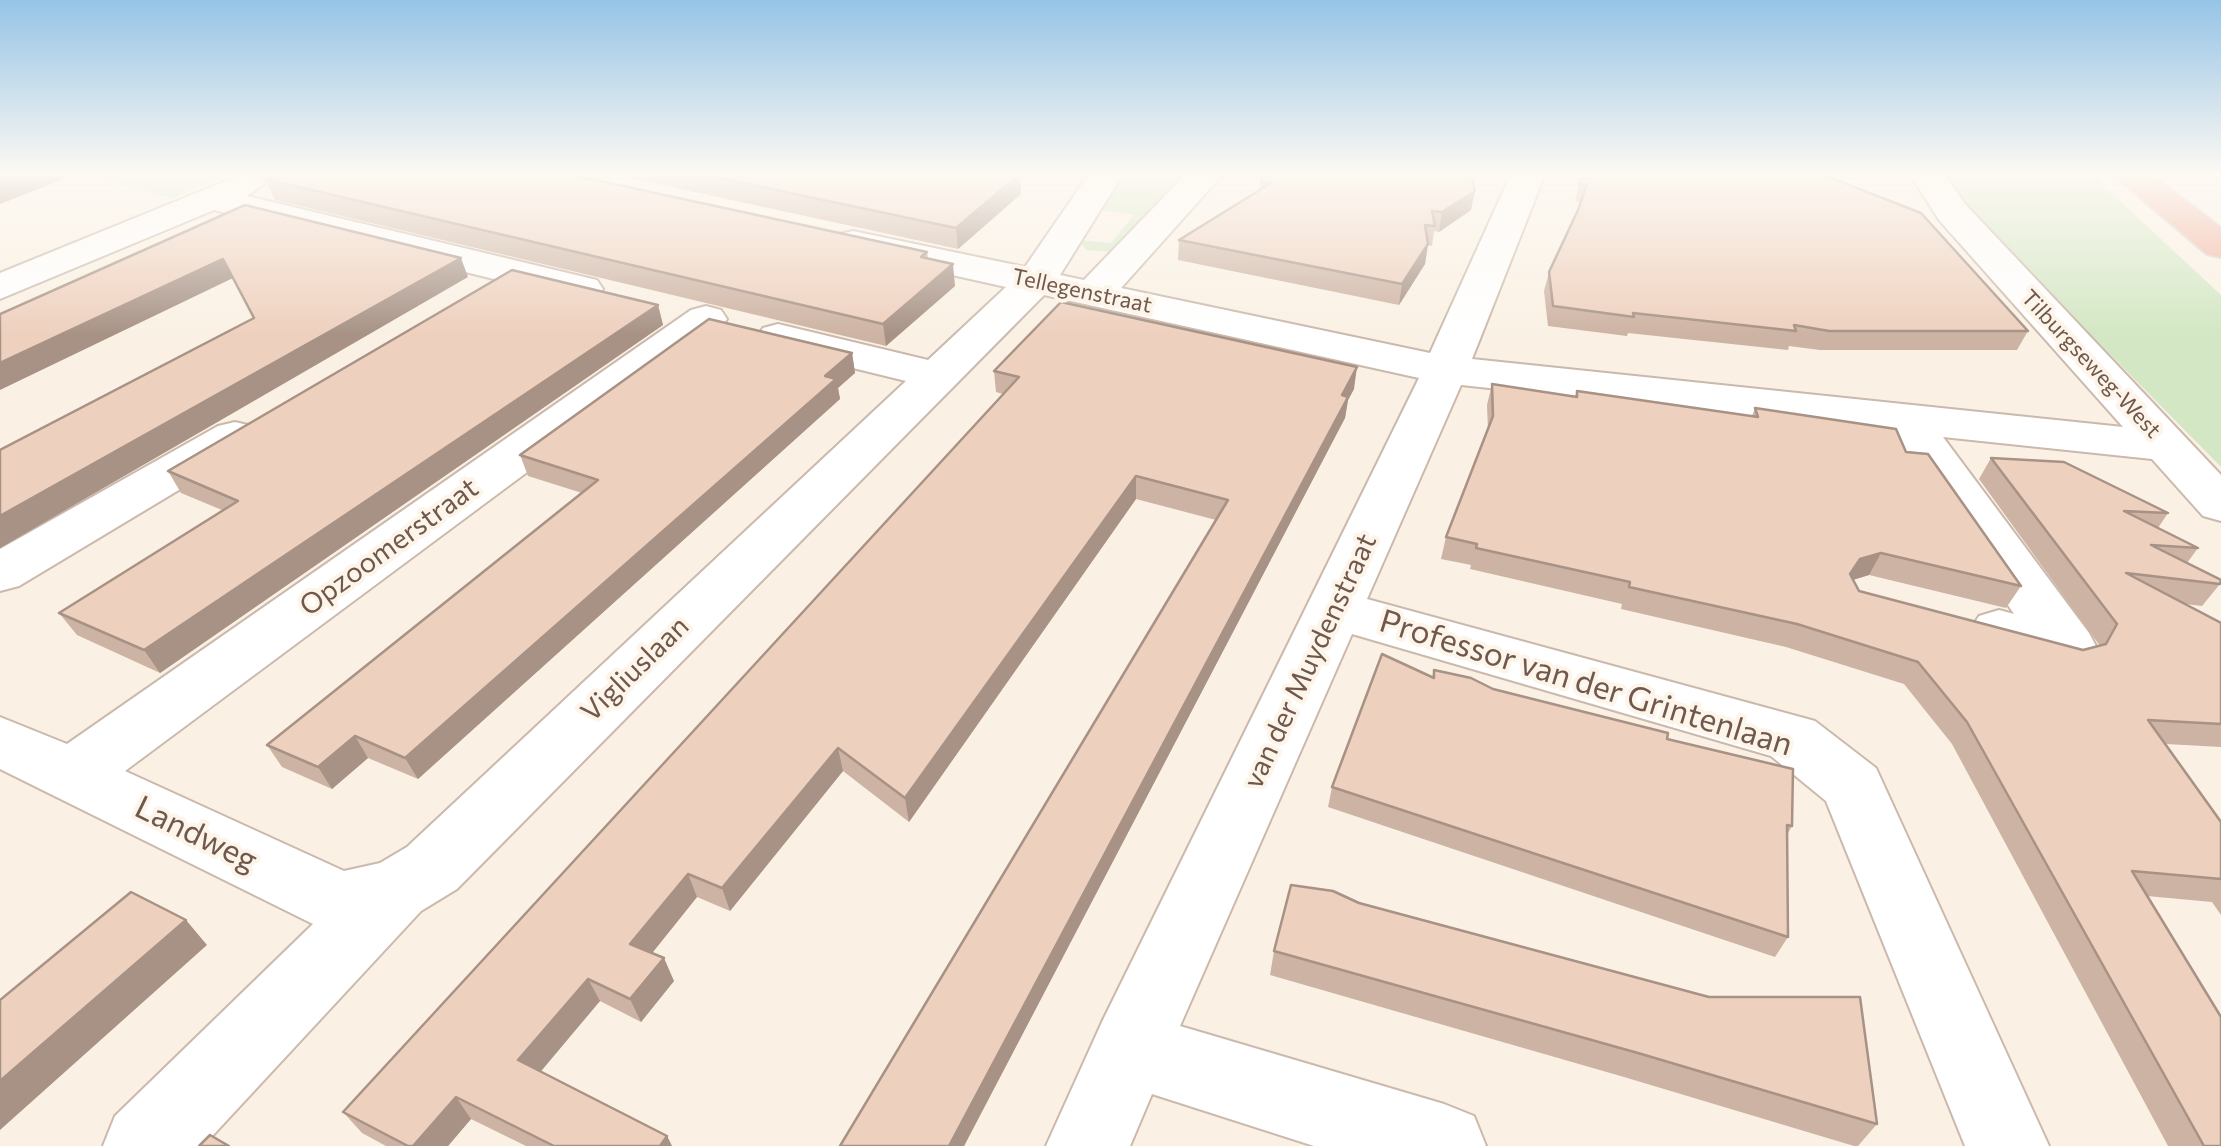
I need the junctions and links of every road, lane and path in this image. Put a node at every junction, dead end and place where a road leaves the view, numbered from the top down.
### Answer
1 (141, 227) edge
2 (332, 227) edge
3 (1071, 227) edge
4 (1156, 227) edge
5 (1506, 227) edge
6 (1966, 227) edge
7 (2210, 227) edge
8 (808, 232) edge
9 (2221, 260) edge
10 (513, 272) junction
11 (1036, 282) junction
12 (0, 286) edge
13 (1093, 294) junction
14 (462, 302) edge
15 (706, 319) junction
16 (1446, 370) junction
17 (935, 375) junction
18 (274, 413) edge
19 (1906, 419) junction
20 (2167, 446) junction
21 (2221, 504) edge
22 (0, 573) edge
23 (1334, 609) junction
24 (1960, 620) edge
25 (0, 741) edge
26 (72, 775) junction
27 (396, 890) junction
28 (1130, 1049) junction
29 (144, 1146) edge
30 (1088, 1146) edge
31 (1444, 1146) edge
32 (2007, 1146) edge

1 - 12 street
2 - 10 street
3 - 11 street, Vigliuslaan
4 - 13 street
5 - 16 street, van der Muydenstraat
6 - 20 street, Tilburgseweg-West
7 - 9 highway
8 - 11 street, Tellegenstraat
10 - 14 street
10 - 15 street
11 - 13 street, Tellegenstraat
11 - 17 street, Vigliuslaan
13 - 16 street, Tellegenstraat
15 - 17 street
15 - 26 street, Opzoomerstraat
16 - 19 street, Tellegenstraat
16 - 23 street, van der Muydenstraat
17 - 27 street, Vigliuslaan
18 - 22 street
19 - 20 street, Tellegenstraat
19 - 24 street
20 - 21 street, Tilburgseweg-West
23 - 28 street, van der Muydenstraat
23 - 32 street, Professor van der Grintenlaan
25 - 26 street, Landweg
26 - 27 street, Landweg
27 - 29 street, Vigliuslaan
28 - 30 street, van der Muydenstraat
28 - 31 street

